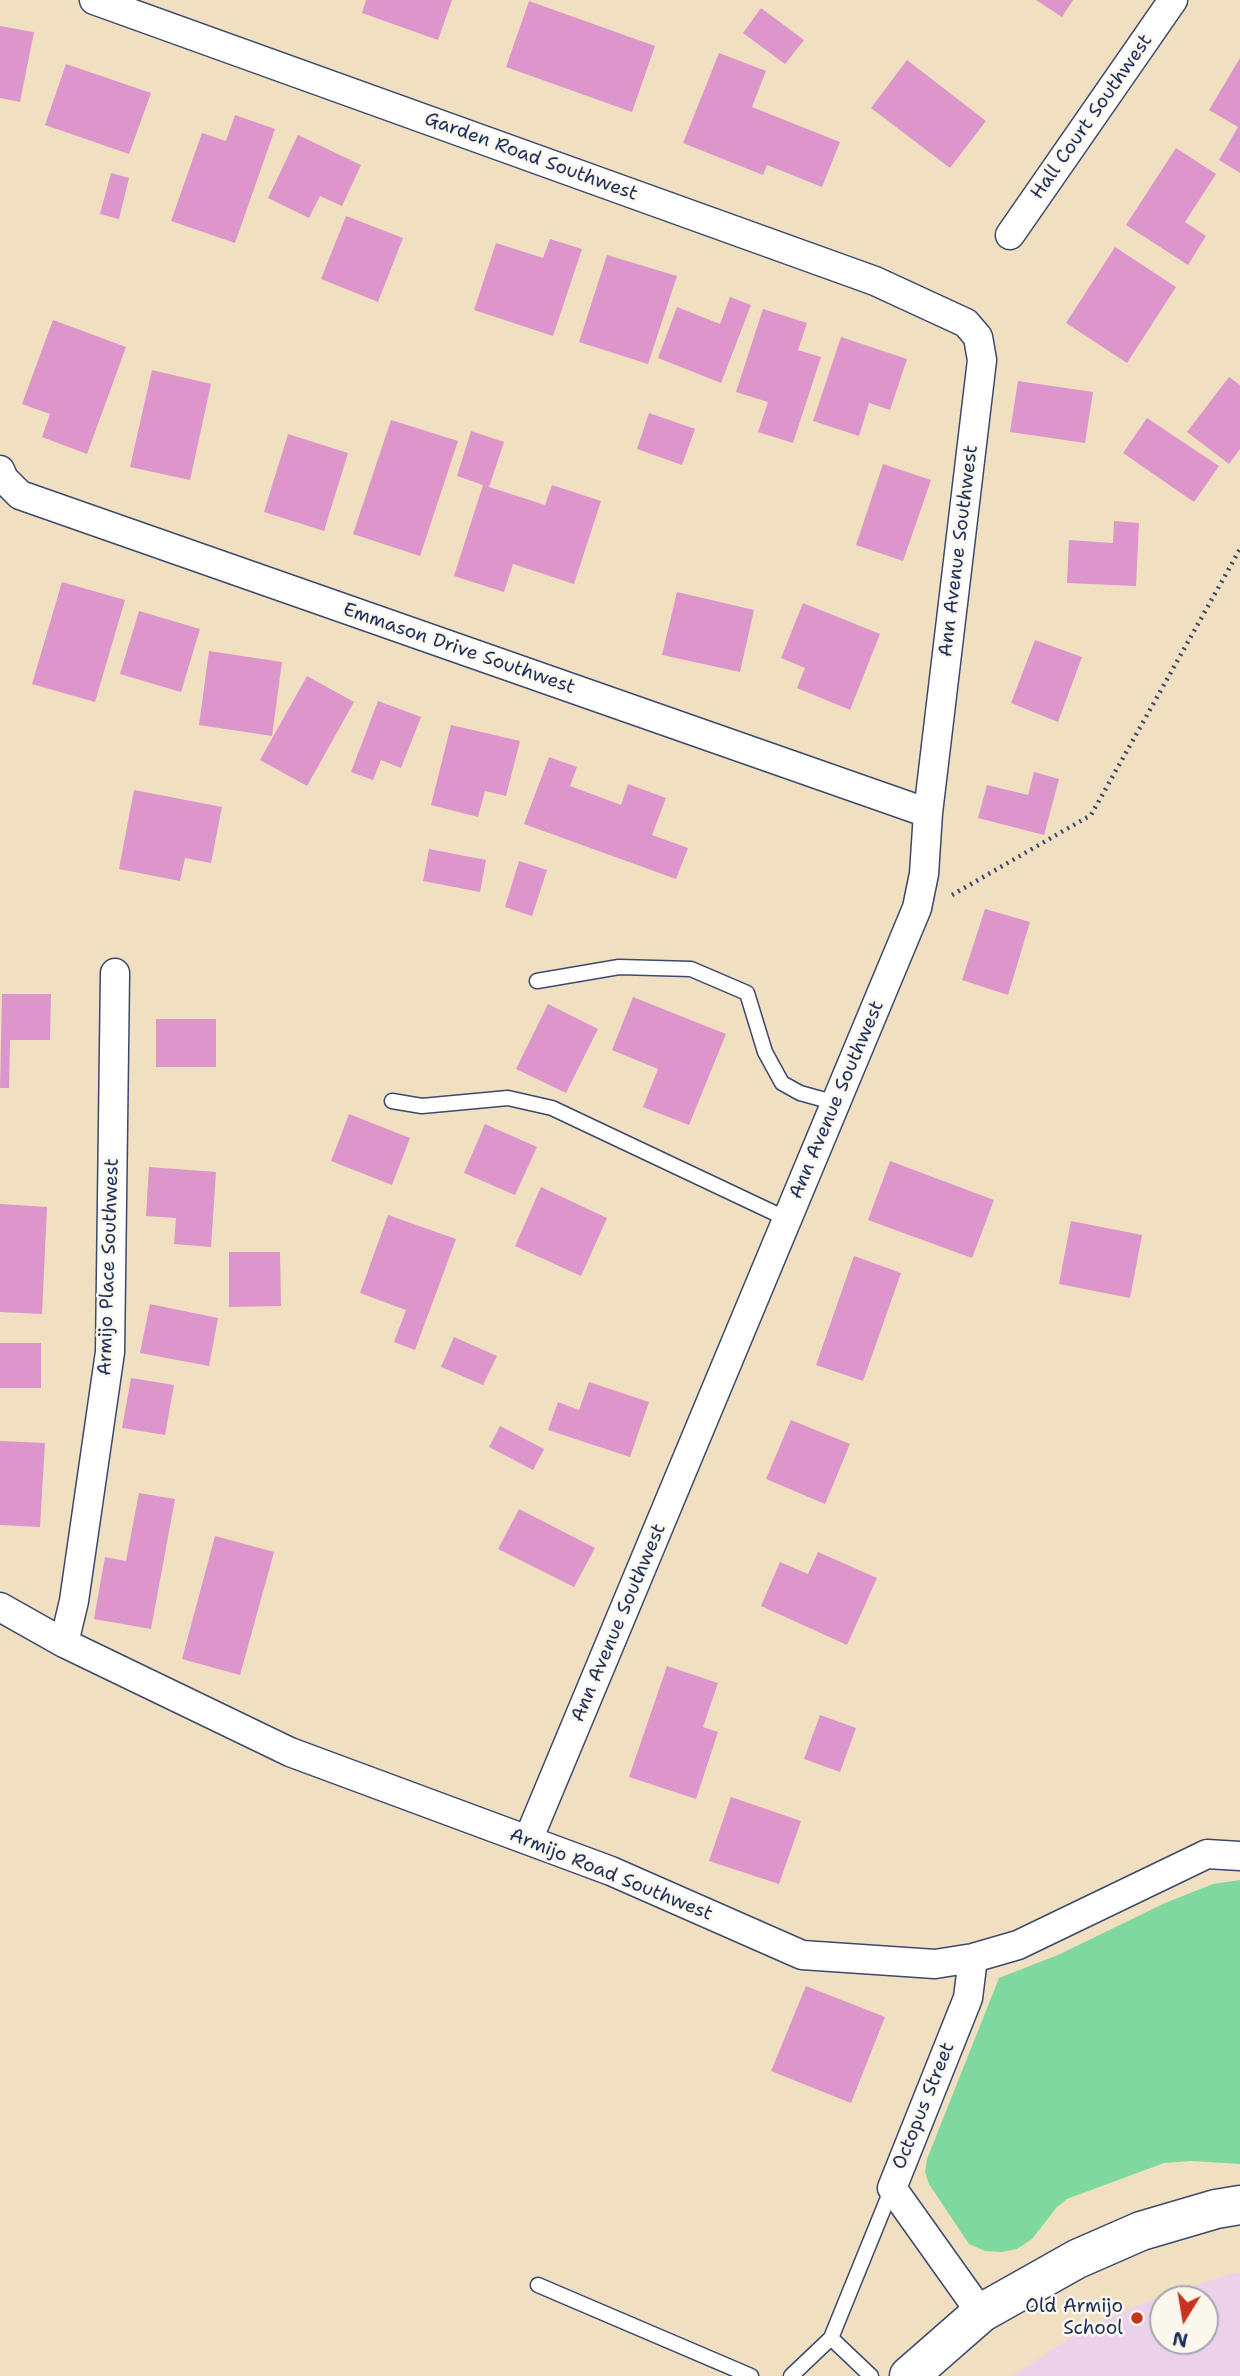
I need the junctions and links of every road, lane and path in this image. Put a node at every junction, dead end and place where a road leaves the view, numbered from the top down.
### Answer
1 (94, 0) edge
2 (1173, 0) edge
3 (1010, 235) dead end
4 (966, 323) joint
5 (0, 470) edge
6 (1240, 549) edge
7 (928, 813) junction
8 (912, 919) junction
9 (115, 972) dead end
10 (537, 981) dead end
11 (392, 1101) dead end
12 (836, 1103) junction
13 (787, 1219) junction
14 (0, 1607) edge
15 (64, 1643) junction
16 (528, 1840) junction
17 (1240, 1856) edge
18 (973, 1958) junction
19 (892, 2188) junction
20 (1240, 2205) edge
21 (538, 2286) dead end
22 (981, 2313) junction
23 (831, 2338) junction
24 (751, 2376) edge
25 (791, 2376) edge
26 (871, 2376) edge
27 (909, 2376) edge

1 - 4 street, Garden Road Southwest
2 - 3 street, Hall Court Southwest
4 - 7 street, Ann Avenue Southwest
5 - 7 street, Emmason Drive Southwest
6 - 8 path
7 - 8 street, Ann Avenue Southwest
8 - 12 street, Ann Avenue Southwest
9 - 15 street, Armijo Place Southwest
10 - 12 lane
11 - 13 lane
12 - 13 street, Ann Avenue Southwest
13 - 16 street, Ann Avenue Southwest
14 - 15 street, Armijo Road Southwest
15 - 16 street, Armijo Road Southwest
16 - 18 street, Armijo Road Southwest
17 - 18 street, Armijo Road Southwest
18 - 19 street, Octopus Street
19 - 22 street, Octopus Street
19 - 23 lane
20 - 22 main road
21 - 24 lane
22 - 27 main road
23 - 25 lane
23 - 26 lane

